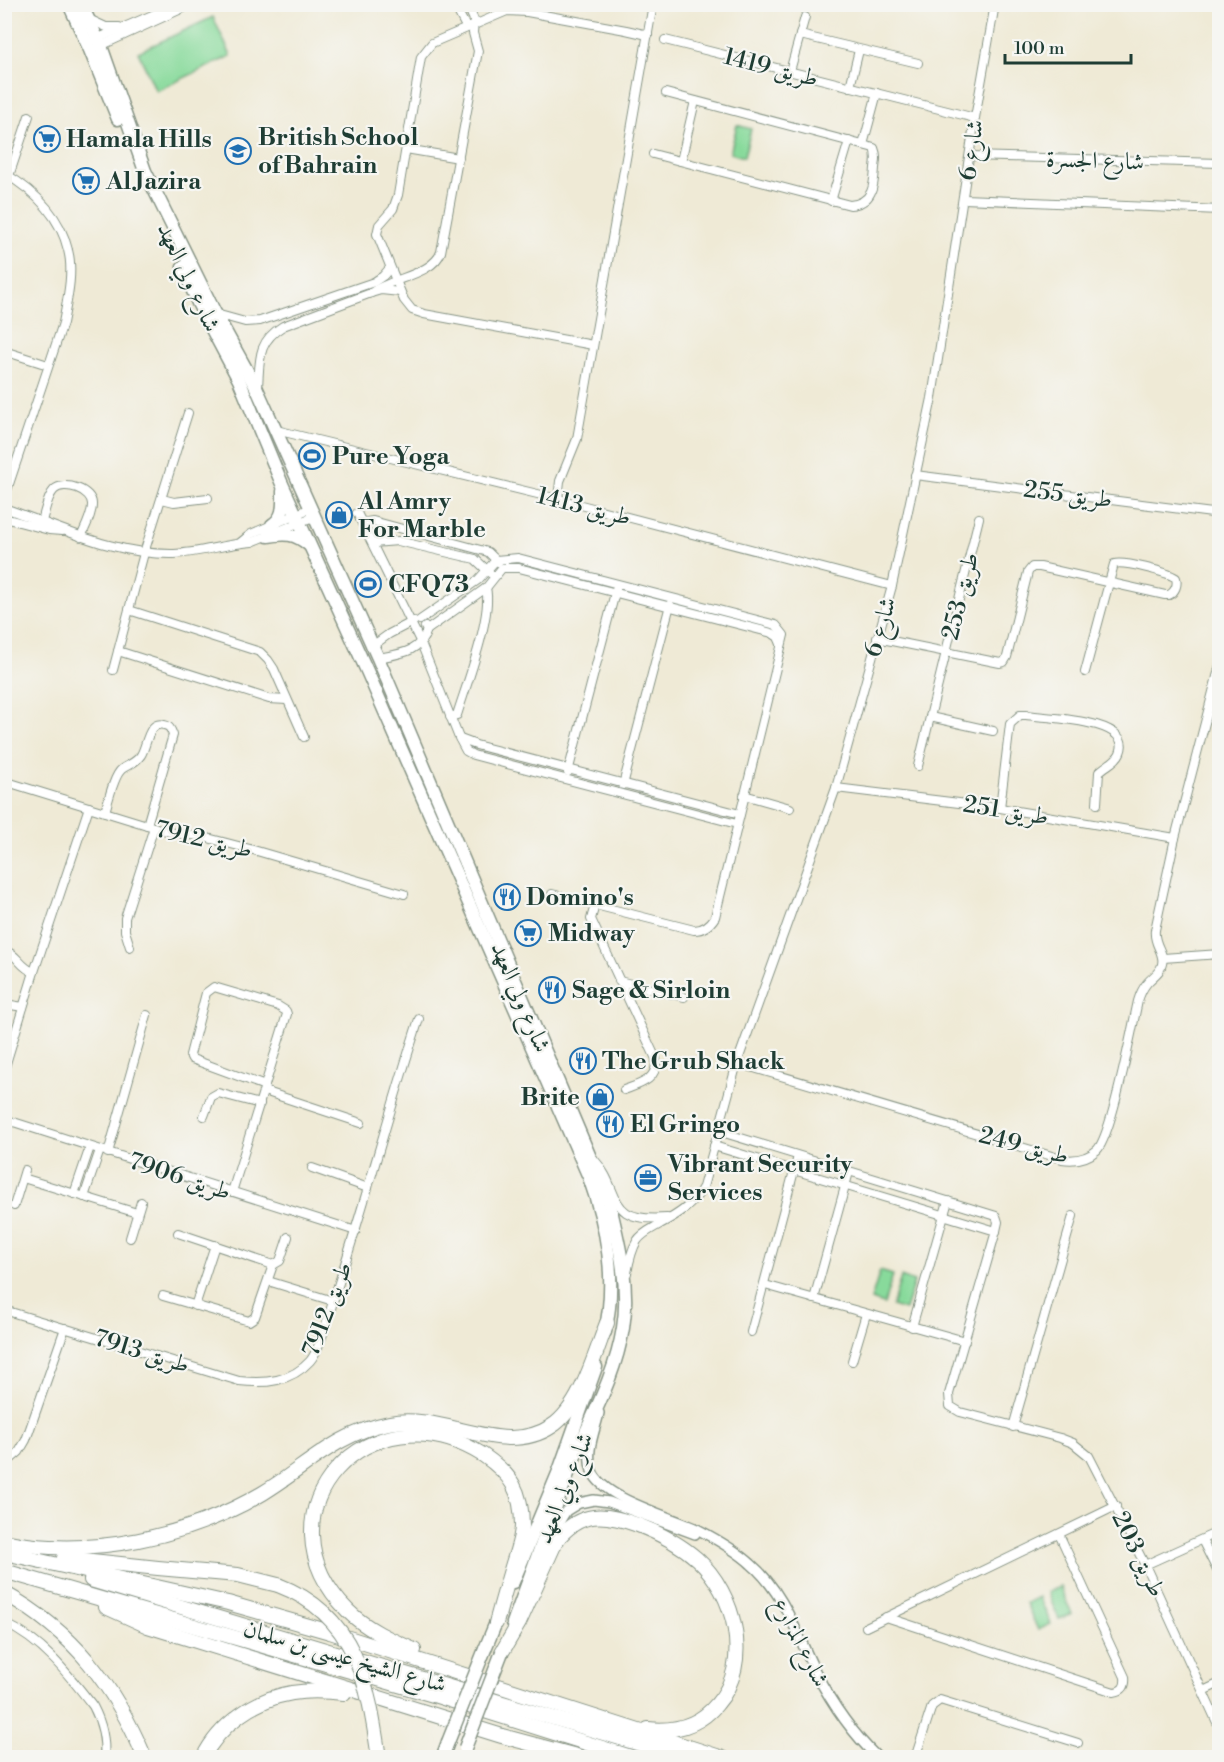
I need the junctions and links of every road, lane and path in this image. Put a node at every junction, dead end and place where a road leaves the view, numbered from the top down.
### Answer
1 (69, 4) edge
2 (178, 4) edge
3 (192, 4) edge
4 (467, 4) edge
5 (653, 4) edge
6 (995, 4) edge
7 (455, 6) edge
8 (83, 9) edge
9 (805, 17) dead end
10 (474, 23) junction
11 (123, 27) junction
12 (466, 27) junction
13 (455, 32) junction
14 (648, 35) junction
15 (800, 35) junction
16 (665, 40) dead end
17 (94, 44) junction
18 (859, 50) junction
19 (918, 63) dead end
20 (790, 71) junction
21 (850, 87) junction
22 (666, 93) dead end
23 (877, 93) junction
24 (695, 101) junction
25 (29, 116) dead end
26 (975, 118) junction
27 (849, 141) junction
28 (863, 144) junction
29 (406, 149) junction
30 (653, 154) dead end
31 (970, 156) junction
32 (459, 158) junction
33 (681, 161) junction
34 (1220, 163) edge
35 (7, 174) edge
36 (963, 199) junction
37 (831, 201) junction
38 (1220, 210) edge
39 (178, 247) junction
40 (390, 268) junction
41 (396, 281) junction
42 (400, 292) junction
43 (371, 293) junction
44 (215, 314) junction
45 (279, 315) junction
46 (283, 326) junction
47 (593, 345) junction
48 (4, 351) edge
49 (48, 366) junction
50 (257, 388) junction
51 (188, 413) dead end
52 (276, 429) junction
53 (915, 475) junction
54 (282, 484) junction
55 (208, 498) dead end
56 (4, 499) edge
57 (162, 499) junction
58 (558, 499) junction
59 (4, 508) edge
60 (313, 512) junction
61 (357, 513) dead end
62 (1220, 514) edge
63 (4, 518) edge
64 (298, 519) junction
65 (980, 519) dead end
66 (42, 521) junction
67 (362, 523) junction
68 (63, 531) junction
69 (270, 531) junction
70 (81, 537) junction
71 (241, 542) junction
72 (373, 543) junction
73 (309, 546) junction
74 (144, 553) junction
75 (496, 560) junction
76 (502, 568) junction
77 (486, 570) junction
78 (494, 577) junction
79 (1108, 583) junction
80 (617, 584) junction
81 (892, 586) junction
82 (328, 587) junction
83 (486, 588) junction
84 (615, 593) junction
85 (672, 598) junction
86 (669, 608) junction
87 (129, 610) junction
88 (420, 620) junction
89 (411, 623) junction
90 (427, 630) junction
91 (877, 638) junction
92 (421, 643) junction
93 (782, 644) junction
94 (118, 651) junction
95 (946, 652) junction
96 (374, 653) junction
97 (1220, 665) edge
98 (113, 670) dead end
99 (1085, 672) dead end
100 (287, 700) junction
101 (450, 717) junction
102 (930, 717) junction
103 (993, 731) dead end
104 (304, 737) dead end
105 (459, 738) junction
106 (918, 766) dead end
107 (569, 769) junction
108 (566, 780) junction
109 (4, 781) edge
110 (624, 783) junction
111 (836, 788) junction
112 (621, 794) junction
113 (744, 795) junction
114 (1097, 804) dead end
115 (88, 807) junction
116 (790, 808) dead end
117 (1000, 808) junction
118 (105, 812) junction
119 (740, 813) junction
120 (737, 824) junction
121 (151, 826) junction
122 (1175, 838) junction
123 (404, 894) dead end
124 (552, 894) dead end
125 (596, 905) junction
126 (130, 947) dead end
127 (4, 950) edge
128 (1220, 954) edge
129 (1162, 958) junction
130 (34, 972) junction
131 (619, 981) junction
132 (684, 997) dead end
133 (23, 1007) junction
134 (4, 1008) edge
135 (147, 1015) dead end
136 (419, 1019) dead end
137 (737, 1063) junction
138 (4, 1070) edge
139 (265, 1088) junction
140 (624, 1090) dead end
141 (260, 1104) junction
142 (204, 1116) dead end
143 (4, 1119) edge
144 (361, 1124) dead end
145 (718, 1131) junction
146 (714, 1146) junction
147 (90, 1147) junction
148 (104, 1152) junction
149 (588, 1153) junction
150 (798, 1156) junction
151 (312, 1168) dead end
152 (795, 1170) junction
153 (849, 1172) junction
154 (846, 1185) junction
155 (368, 1188) junction
156 (232, 1192) junction
157 (74, 1194) junction
158 (84, 1197) junction
159 (948, 1201) junction
160 (141, 1202) dead end
161 (14, 1206) dead end
162 (137, 1214) junction
163 (944, 1215) junction
164 (1073, 1216) dead end
165 (672, 1218) junction
166 (356, 1231) junction
167 (996, 1231) junction
168 (178, 1233) dead end
169 (130, 1238) dead end
170 (288, 1238) dead end
171 (215, 1245) junction
172 (273, 1265) junction
173 (268, 1281) junction
174 (765, 1285) junction
175 (163, 1296) dead end
176 (625, 1299) junction
177 (814, 1299) junction
178 (333, 1302) junction
179 (195, 1305) junction
180 (4, 1310) edge
181 (866, 1314) junction
182 (607, 1323) junction
183 (912, 1327) junction
184 (65, 1328) junction
185 (752, 1332) dead end
186 (965, 1341) junction
187 (852, 1361) dead end
188 (281, 1380) joint
189 (604, 1389) junction
190 (1013, 1427) junction
191 (4, 1465) edge
192 (1116, 1506) junction
193 (1220, 1531) edge
194 (1059, 1534) junction
195 (712, 1538) junction
196 (1202, 1540) junction
197 (4, 1541) edge
198 (5, 1552) edge
199 (537, 1554) junction
200 (1145, 1565) junction
201 (4, 1571) edge
202 (1220, 1576) edge
203 (63, 1588) junction
204 (4, 1593) edge
205 (886, 1617) junction
206 (4, 1623) edge
207 (496, 1623) junction
208 (866, 1627) dead end
209 (502, 1652) junction
210 (1220, 1683) edge
211 (1203, 1691) junction
212 (381, 1698) junction
213 (544, 1702) junction
214 (618, 1725) junction
215 (1220, 1729) edge
216 (502, 1736) junction
217 (1078, 1743) dead end
218 (463, 1753) edge
219 (104, 1758) edge
220 (145, 1758) edge
221 (203, 1758) edge
222 (379, 1758) edge
223 (442, 1758) edge
224 (563, 1758) edge
225 (584, 1758) edge
226 (634, 1758) edge
227 (687, 1758) edge
228 (723, 1758) edge
229 (878, 1758) edge
230 (915, 1758) edge

1 - 17 main road, شارع ولي العهد
2 - 11 street
3 - 17 street
4 - 10 street
5 - 14 street
6 - 26 street, شارع 6
7 - 12 street
7 - 13 street
8 - 11 street
8 - 17 main road, شارع ولي العهد
9 - 15 street
10 - 12 street
10 - 14 street
10 - 32 street
11 - 17 street
12 - 13 street
13 - 29 street
14 - 47 street
15 - 18 street
15 - 20 street
16 - 20 street, طريق 1419
17 - 39 main road, شارع ولي العهد
18 - 19 street
18 - 21 street
20 - 21 street, طريق 1419
21 - 23 street, طريق 1419
22 - 24 street
23 - 26 street, طريق 1419
23 - 28 street
24 - 27 street
24 - 33 street
25 - 35 street
26 - 31 street, شارع 6
27 - 28 street
27 - 37 street
28 - 37 street
29 - 32 street
29 - 40 street
30 - 33 street
31 - 34 street, شارع الجسرة
31 - 36 street, شارع 6
32 - 41 street
33 - 37 street
35 - 49 street
36 - 38 street
36 - 53 street, شارع 6
39 - 44 main road, شارع ولي العهد
39 - 54 main road, شارع ولي العهد
40 - 41 street
40 - 45 street
41 - 42 street
41 - 43 street
42 - 43 street
42 - 47 street
43 - 46 street
44 - 45 street
44 - 50 main road, شارع ولي العهد
45 - 46 street
46 - 50 street
47 - 58 street
48 - 49 street
49 - 56 street
50 - 52 main road, شارع ولي العهد
51 - 57 street
52 - 58 street, طريق 1413
52 - 60 main road, شارع ولي العهد
53 - 62 street, طريق 255
53 - 81 street, شارع 6
54 - 64 main road, شارع ولي العهد
54 - 69 main road
55 - 57 street
57 - 74 street
58 - 81 street, طريق 1413
59 - 66 street
60 - 64 street
60 - 96 main road, شارع ولي العهد
61 - 67 street
63 - 68 street
64 - 69 street
64 - 69 street
64 - 73 main road, شارع ولي العهد
65 - 95 street, طريق 253
66 - 68 street
66 - 70 street
67 - 72 street
67 - 75 street
68 - 70 street
69 - 71 street
69 - 71 street
69 - 73 main road
70 - 74 street
71 - 74 street
72 - 77 street
72 - 89 street
73 - 82 main road, شارع ولي العهد
74 - 87 street
75 - 76 street
75 - 77 street
75 - 80 street
76 - 78 street
76 - 84 street
77 - 78 street
77 - 88 street
78 - 83 street
79 - 79 street, طريق 253
79 - 95 street, طريق 253
79 - 99 street, طريق 253
80 - 84 street
80 - 85 street
81 - 91 street, شارع 6
82 - 96 main road
82 - 182 main road, شارع ولي العهد
83 - 90 street
83 - 101 street
84 - 86 street
84 - 107 street
85 - 86 street
85 - 93 street
86 - 93 street
86 - 110 street
87 - 94 street
87 - 100 street
88 - 89 street
88 - 90 street
89 - 92 street
89 - 96 street
90 - 92 street
91 - 95 street
91 - 111 street, شارع 6
92 - 96 street
92 - 101 street
93 - 113 street
94 - 98 street
94 - 100 street
95 - 102 street
96 - 149 main road, شارع ولي العهد
97 - 122 street
100 - 104 street
101 - 105 street
102 - 103 street
102 - 106 street
105 - 107 street
105 - 108 street
107 - 108 street
107 - 110 street
108 - 112 street
109 - 115 street, طريق 7912
110 - 112 street
110 - 119 street
111 - 117 street, طريق 251
111 - 137 street, شارع 6
112 - 120 street
113 - 116 street
113 - 119 street
114 - 117 street
115 - 118 street, طريق 7912
115 - 130 street
117 - 122 street, طريق 251
118 - 121 street, طريق 7912
118 - 121 street
119 - 120 street
120 - 125 street
121 - 123 street, طريق 7912
121 - 126 street
122 - 129 street
124 - 125 street
125 - 131 street
127 - 130 street
128 - 129 street
129 - 137 street, طريق 249
130 - 133 street
131 - 132 street
131 - 140 street
133 - 134 street
133 - 138 street
135 - 148 street
136 - 155 street, طريق 7912
137 - 145 street, شارع 6
139 - 139 street
139 - 141 street
139 - 144 street
141 - 142 street
141 - 156 street
143 - 147 street, طريق 7906
145 - 146 street, شارع 6
145 - 150 street
146 - 152 street
146 - 165 street, شارع 6
147 - 148 street, طريق 7906
147 - 157 street
148 - 156 street, طريق 7906
148 - 158 street
149 - 165 street
149 - 176 main road, شارع ولي العهد
150 - 152 street
150 - 153 street
151 - 155 street
152 - 154 street
152 - 174 street
153 - 154 street
153 - 159 street
154 - 163 street
154 - 177 street
155 - 166 street, طريق 7912
156 - 166 street, طريق 7906
157 - 158 street
157 - 161 street
158 - 162 street
159 - 163 street
159 - 167 street
160 - 162 street
162 - 169 street
163 - 167 street
163 - 183 street
164 - 190 street
165 - 176 street, شارع 6
166 - 178 street, طريق 7912
167 - 186 street, طريق 203
168 - 171 street
170 - 172 street
171 - 172 street
171 - 179 street
172 - 173 street
173 - 178 street
173 - 179 street
174 - 177 street
174 - 185 street
175 - 179 street
176 - 189 main road, شارع ولي العهد
177 - 181 street
178 - 188 street, طريق 7912
180 - 184 street, طريق 7913
181 - 183 street
181 - 187 street
182 - 197 highway
182 - 207 main road, شارع ولي العهد
183 - 186 street
184 - 188 street, طريق 7913
184 - 191 street
186 - 190 street, طريق 203
189 - 195 street, شارع المزارع
189 - 199 main road, شارع ولي العهد
190 - 192 street, طريق 203
192 - 194 street
192 - 200 street, طريق 203
193 - 196 street
194 - 205 street
194 - 205 street
195 - 199 street, شارع المزارع
195 - 229 street, شارع المزارع
196 - 200 street
196 - 202 street
198 - 213 highway
198 - 222 highway, bridge
198 - 227 highway, شارع الشيخ عيسى بن سلمان
199 - 209 main road, شارع ولي العهد
200 - 211 street, طريق 203
201 - 203 highway, شارع الشيخ عيسى بن سلمان
203 - 212 highway
203 - 226 highway, شارع الشيخ عيسى بن سلمان
204 - 220 highway
205 - 208 street
206 - 219 street
207 - 213 highway
207 - 223 main road, شارع ولي العهد, bridge
209 - 214 highway
209 - 218 main road, شارع ولي العهد, bridge
210 - 211 street
211 - 215 street, طريق 203
212 - 216 highway
212 - 221 highway
213 - 214 highway
214 - 228 highway
216 - 224 highway
216 - 225 highway
217 - 230 street

